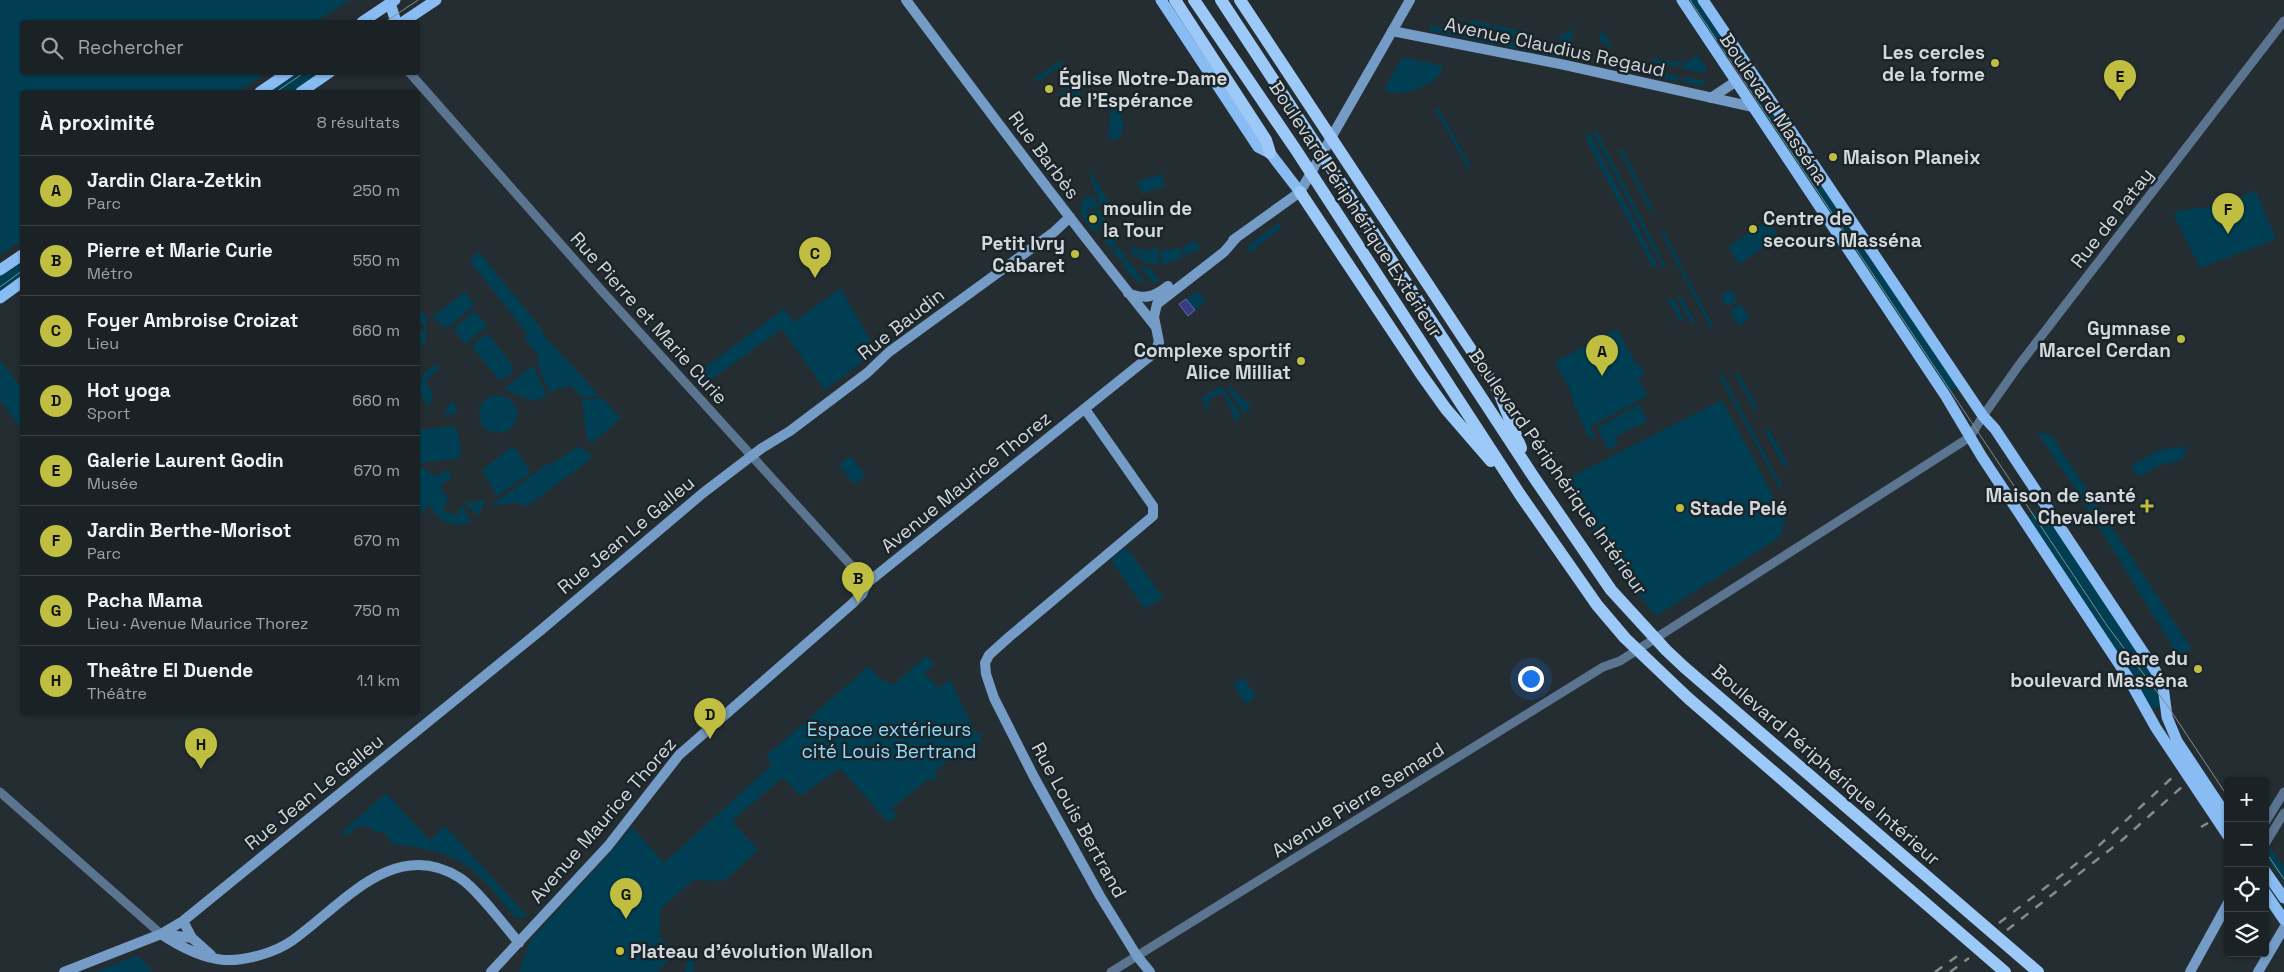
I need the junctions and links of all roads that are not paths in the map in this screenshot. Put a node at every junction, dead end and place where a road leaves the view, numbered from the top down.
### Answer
1 (436, 0) edge
2 (906, 0) edge
3 (1161, 0) edge
4 (1175, 0) edge
5 (1194, 0) edge
6 (1221, 0) edge
7 (1240, 0) edge
8 (1410, 0) edge
9 (1682, 0) edge
10 (1704, 0) edge
11 (391, 1) edge
12 (365, 20) edge
13 (396, 20) edge
14 (406, 20) edge
15 (2284, 21) edge
16 (1392, 31) junction
17 (1751, 71) junction
18 (285, 75) edge
19 (326, 75) edge
20 (412, 75) edge
21 (1735, 82) junction
22 (263, 90) edge
23 (304, 90) edge
24 (1711, 98) junction
25 (1753, 108) junction
26 (1330, 141) junction
27 (1270, 153) junction
28 (1302, 190) junction
29 (1070, 217) junction
30 (1237, 237) junction
31 (20, 256) edge
32 (0, 270) edge
33 (20, 283) edge
34 (1128, 293) junction
35 (0, 298) edge
36 (1157, 329) junction
37 (1085, 409) junction
38 (1982, 416) junction
39 (1970, 437) junction
40 (752, 456) junction
41 (1533, 476) junction
42 (1522, 496) junction
43 (867, 583) junction
44 (0, 792) edge
45 (2284, 792) edge
46 (2284, 813) edge
47 (2222, 816) edge
48 (2266, 822) edge
49 (2269, 837) edge
50 (2269, 877) edge
51 (2269, 898) edge
52 (2284, 898) edge
53 (2224, 910) edge
54 (182, 920) junction
55 (2284, 920) edge
56 (2284, 928) edge
57 (161, 934) junction
58 (192, 938) junction
59 (519, 943) junction
60 (1137, 956) junction
61 (213, 958) junction
62 (64, 972) edge
63 (491, 972) edge
64 (1111, 972) edge
65 (1150, 972) edge
66 (2005, 972) edge
67 (2038, 972) edge
68 (2190, 972) edge
69 (2258, 972) edge

1 - 14 main road
2 - 29 main road, Rue Barbès
3 - 27 main road
4 - 27 highway
5 - 42 highway, Boulevard Périphérique Extérieur
6 - 41 highway, Boulevard Périphérique Intérieur
7 - 26 highway
8 - 16 main road
9 - 21 main road, Boulevard Masséna
10 - 17 main road, Boulevard Masséna
11 - 12 main road
11 - 13 main road
15 - 38 street, Rue de Patay
16 - 24 main road, Avenue Claudius Regaud
16 - 26 main road
17 - 21 main road
17 - 38 main road, Boulevard Masséna
18 - 22 main road
19 - 23 main road
20 - 40 street, Rue Pierre et Marie Curie
21 - 24 main road
21 - 25 main road, Boulevard Masséna
24 - 25 main road, Avenue Claudius Regaud
25 - 39 main road, Boulevard Masséna
26 - 28 main road
26 - 41 highway
27 - 28 main road
28 - 30 main road, Avenue Maurice Thorez
28 - 42 highway
29 - 34 main road, Rue Barbès
29 - 40 main road, Rue Baudin
30 - 34 main road, Avenue Maurice Thorez
30 - 36 main road, Avenue Maurice Thorez
31 - 32 main road
33 - 35 main road
34 - 36 main road, Rue Barbès
36 - 37 main road, Avenue Maurice Thorez
37 - 43 main road, Avenue Maurice Thorez
37 - 60 main road, Rue Louis Bertrand
38 - 39 street, Rue de Patay
38 - 47 main road, Boulevard Masséna
39 - 47 main road, Boulevard Masséna
39 - 60 street, Avenue Pierre Semard
40 - 43 street, Rue Pierre et Marie Curie
40 - 54 main road, Rue Jean Le Galleu
41 - 67 highway, Boulevard Périphérique Intérieur
42 - 66 highway, Boulevard Périphérique Extérieur
43 - 59 main road, Avenue Maurice Thorez
44 - 57 street
45 - 48 street
46 - 49 street
50 - 52 main road
51 - 55 main road
53 - 68 main road
54 - 57 main road, Rue Jean Le Galleu
54 - 58 main road
56 - 69 main road
57 - 58 main road
57 - 61 main road
57 - 62 main road, Rue Jean Le Galleu
58 - 61 main road
59 - 61 main road
59 - 63 main road, Avenue Maurice Thorez
60 - 64 street, Avenue Pierre Semard
60 - 65 main road, Rue Louis Bertrand

